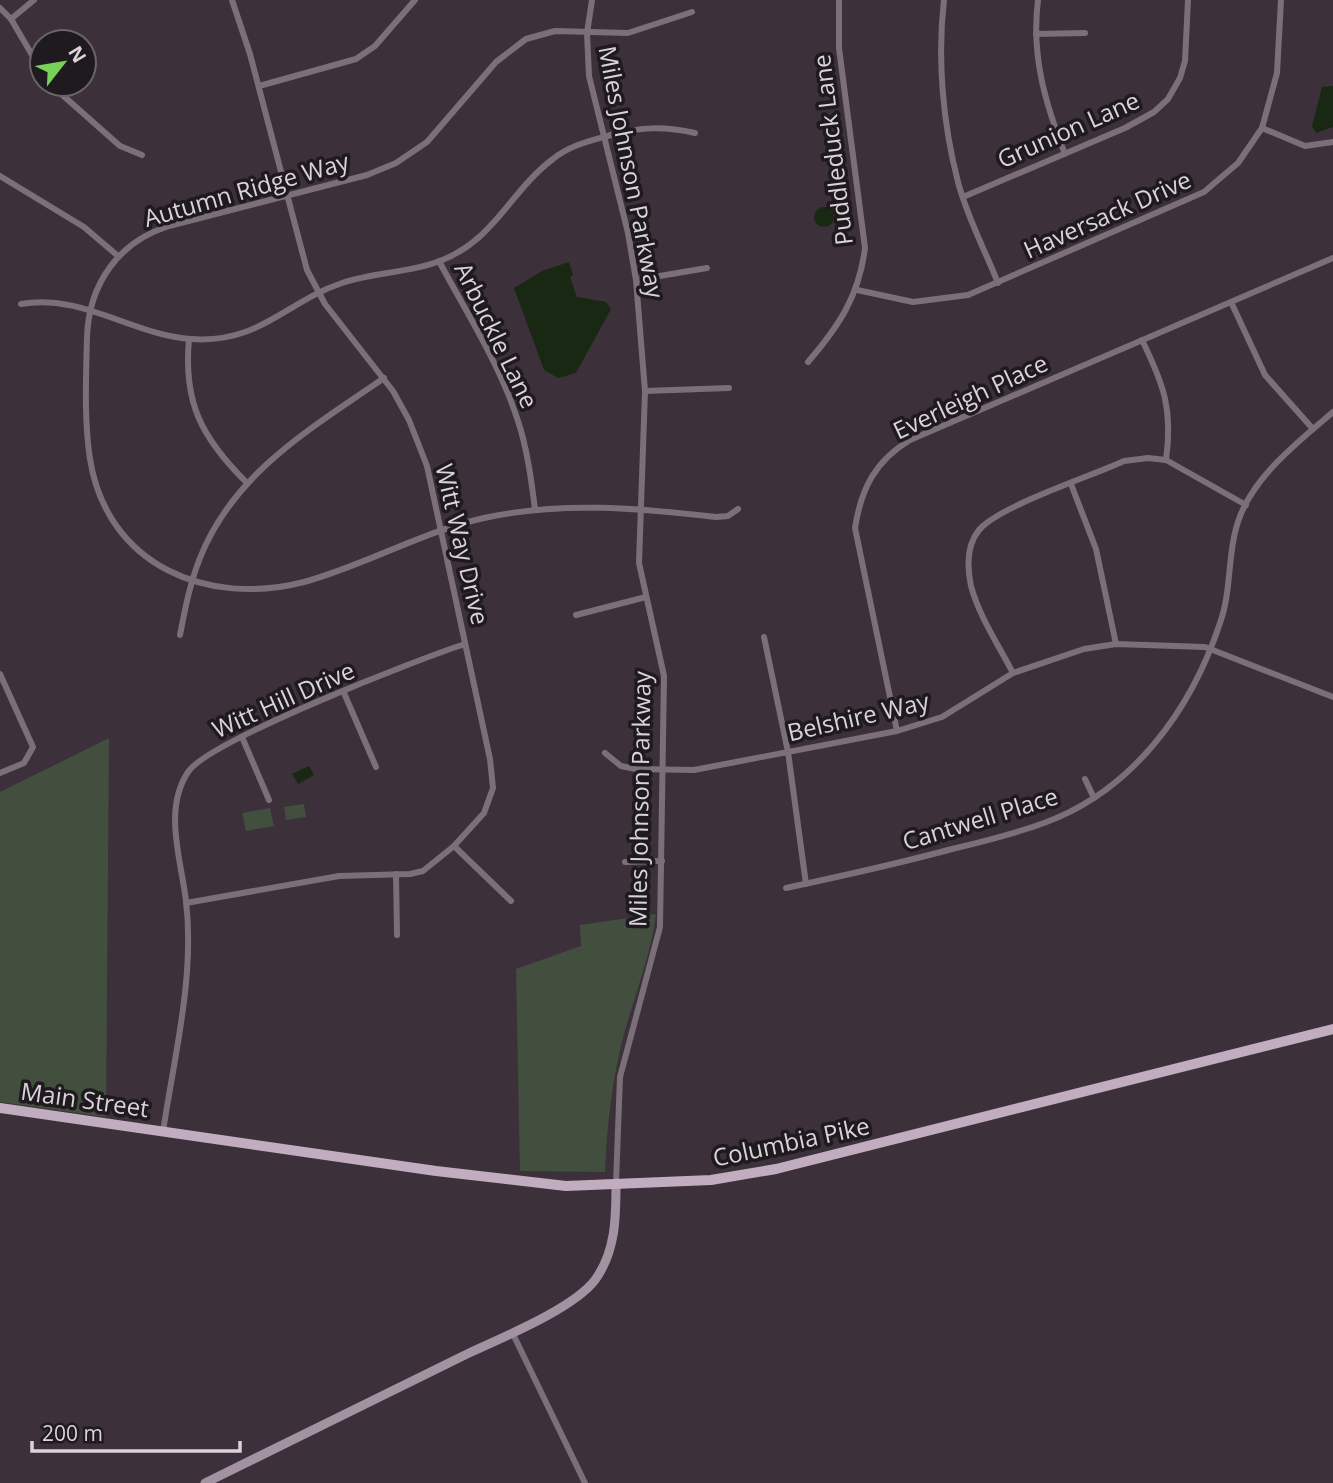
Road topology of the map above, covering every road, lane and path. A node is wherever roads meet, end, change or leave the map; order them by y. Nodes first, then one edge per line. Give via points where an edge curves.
1 (34, 0) edge
2 (232, 0) edge
3 (415, 0) edge
4 (592, 0) edge
5 (839, 0) edge
6 (944, 0) edge
7 (1038, 0) edge
8 (1188, 0) edge
9 (1280, 0) edge
10 (0, 8) edge
11 (692, 12) dead end
12 (11, 19) junction
13 (587, 33) junction
14 (1084, 33) dead end
15 (1036, 34) junction
16 (28, 48) edge
17 (258, 86) junction
18 (67, 98) edge
19 (1262, 128) junction
20 (695, 133) dead end
21 (604, 137) junction
22 (1333, 142) edge
23 (1065, 154) junction
24 (142, 155) dead end
25 (0, 176) edge
26 (287, 196) junction
27 (963, 197) junction
28 (118, 256) junction
29 (1333, 258) edge
30 (439, 261) junction
31 (707, 268) dead end
32 (636, 280) junction
33 (998, 283) junction
34 (857, 290) junction
35 (318, 294) junction
36 (1231, 302) junction
37 (21, 304) dead end
38 (90, 310) junction
39 (189, 339) junction
40 (1142, 340) junction
41 (808, 362) dead end
42 (384, 378) junction
43 (729, 388) dead end
44 (645, 391) junction
45 (1333, 412) edge
46 (1313, 429) junction
47 (1166, 460) junction
48 (246, 482) junction
49 (1071, 484) junction
50 (1246, 505) junction
51 (534, 509) junction
52 (640, 509) junction
53 (738, 509) dead end
54 (442, 530) junction
55 (191, 581) junction
56 (646, 597) junction
57 (576, 615) dead end
58 (180, 635) dead end
59 (764, 638) dead end
60 (466, 644) junction
61 (1116, 644) junction
62 (1211, 649) junction
63 (1013, 673) junction
64 (0, 674) edge
65 (344, 693) junction
66 (1333, 697) edge
67 (897, 730) junction
68 (242, 737) junction
69 (788, 752) junction
70 (605, 753) dead end
71 (376, 767) dead end
72 (662, 772) junction
73 (0, 773) edge
74 (1085, 779) dead end
75 (1094, 798) junction
76 (269, 800) dead end
77 (454, 846) junction
78 (625, 862) dead end
79 (662, 862) junction
80 (396, 874) junction
81 (806, 884) junction
82 (786, 888) dead end
83 (511, 901) dead end
84 (186, 903) junction
85 (397, 934) dead end
86 (1333, 1029) edge
87 (0, 1108) edge
88 (163, 1132) junction
89 (615, 1183) junction
90 (512, 1332) junction
91 (205, 1483) edge
92 (585, 1483) edge

1 - 12 street
2 - 17 street, Witt Way Drive
3 - 17 street via 375,46 356,59
4 - 13 street, Miles Johnson Parkway
5 - 34 street, Puddleduck Lane via 839,47 864,235
6 - 27 street via 940,64
7 - 15 street
8 - 23 street, Grunion Lane via 1185,61 1168,99 1142,120
9 - 19 street, Haversack Drive via 1277,74
10 - 12 street
11 - 13 street, Autumn Ridge Way via 628,33
12 - 16 street
13 - 21 street, Miles Johnson Parkway via 589,76
13 - 26 street, Autumn Ridge Way via 555,31 526,39 496,62 438,131 408,156 367,175
14 - 15 street
15 - 23 street via 1042,92
17 - 26 street, Witt Way Drive
18 - 24 street via 120,146
19 - 22 street via 1305,146
19 - 33 street, Haversack Drive via 1238,163 1204,192
20 - 21 street via 658,127
21 - 30 street via 552,159 493,226
21 - 32 street, Miles Johnson Parkway
23 - 27 street, Grunion Lane
25 - 28 street via 85,227
26 - 28 street, Autumn Ridge Way via 157,230
26 - 35 street, Witt Way Drive
27 - 33 street
28 - 38 street, Autumn Ridge Way
29 - 36 street, Everleigh Place
30 - 35 street via 350,280
30 - 51 street, Arbuckle Lane via 512,404 524,439
31 - 32 street
32 - 44 street, Miles Johnson Parkway
33 - 34 street, Haversack Drive via 937,301 903,301
34 - 41 street, Puddleduck Lane via 835,330
35 - 39 street via 253,331
35 - 42 street, Witt Way Drive
36 - 40 street, Everleigh Place
36 - 46 street via 1265,375
37 - 38 street via 60,303
38 - 39 street
38 - 55 street, Autumn Ridge Way via 87,419 90,459 100,494 113,520 141,552
39 - 48 street via 193,405 205,435
40 - 47 street via 1163,383 1168,405
40 - 67 street, Everleigh Place via 910,440 887,456 867,480 855,528
42 - 48 street via 278,453
42 - 54 street, Witt Way Drive via 422,451
43 - 44 street
44 - 52 street, Miles Johnson Parkway
45 - 46 street, Cantwell Place
46 - 50 street, Cantwell Place
47 - 49 street via 1124,461
47 - 50 street
48 - 55 street via 213,529
49 - 61 street via 1096,549
49 - 63 street via 987,522 968,554 974,595
50 - 62 street, Cantwell Place via 1238,519 1224,610
51 - 52 street, Autumn Ridge Way
51 - 54 street, Autumn Ridge Way
52 - 53 street, Autumn Ridge Way via 716,517
52 - 56 street, Miles Johnson Parkway via 639,563
54 - 55 street, Autumn Ridge Way via 305,582 257,591 223,590
54 - 60 street, Witt Way Drive
55 - 58 street
56 - 57 street
56 - 72 street, Miles Johnson Parkway via 664,676
59 - 69 street
60 - 65 street, Witt Hill Drive
60 - 77 street, Witt Way Drive via 493,788 484,813
61 - 62 street, Belshire Way
61 - 63 street, Belshire Way via 1084,649
62 - 66 street, Belshire Way
62 - 75 street, Cantwell Place via 1170,725 1127,774
63 - 67 street, Belshire Way via 942,717
64 - 73 street via 33,747 24,763
65 - 68 street, Witt Hill Drive
65 - 71 street
67 - 69 street, Belshire Way
68 - 76 street
68 - 84 street, Witt Hill Drive via 212,750 189,770 176,805
69 - 72 street, Belshire Way via 710,768
69 - 81 street
70 - 72 street, Belshire Way via 621,766
72 - 79 street, Miles Johnson Parkway
74 - 75 street
75 - 81 street, Cantwell Place via 1016,832
77 - 80 street, Witt Way Drive via 431,867
77 - 83 street
78 - 79 street
79 - 89 street, Miles Johnson Parkway via 660,927 620,1077
80 - 84 street, Witt Way Drive via 339,876
80 - 85 street
81 - 82 street, Cantwell Place
84 - 88 street, Witt Hill Drive via 188,950
86 - 89 main road, Columbia Pike via 776,1170 711,1180
87 - 88 main road, Main Street
88 - 89 main road, Columbia Pike via 566,1186
89 - 90 main road via 614,1235 595,1280 576,1297
90 - 91 main road
90 - 92 street

